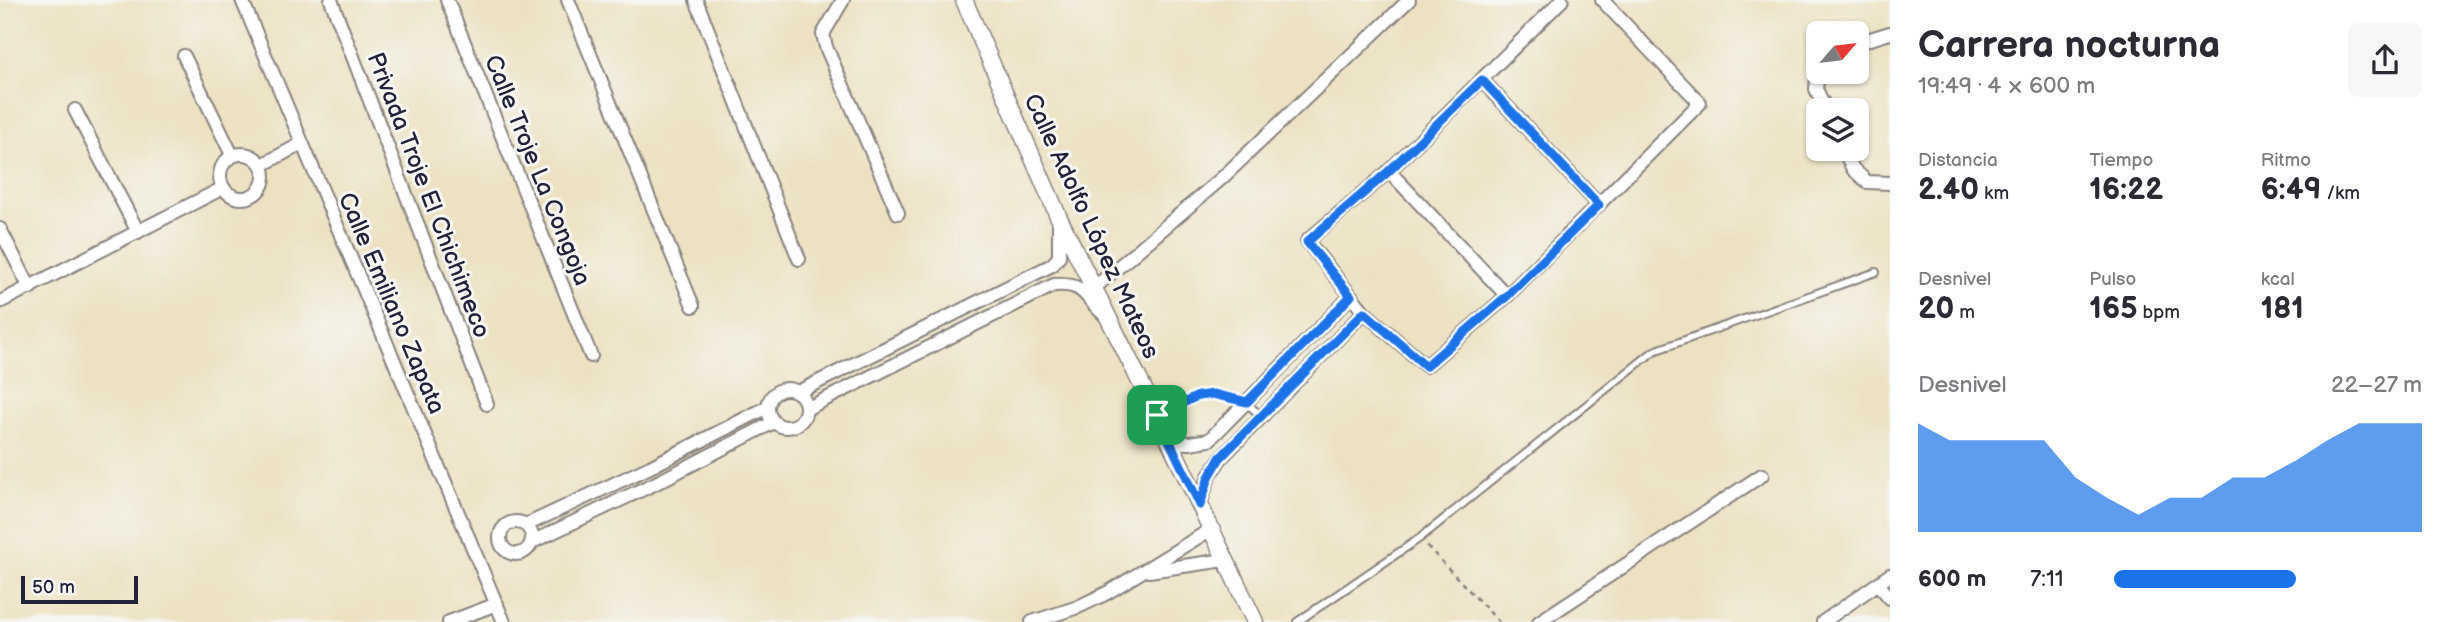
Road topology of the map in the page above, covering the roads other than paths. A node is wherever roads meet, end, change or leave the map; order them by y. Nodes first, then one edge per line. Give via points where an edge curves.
1 (242, 0) edge
2 (331, 0) edge
3 (447, 0) edge
4 (568, 0) edge
5 (696, 0) edge
6 (842, 0) edge
7 (964, 0) edge
8 (1409, 0) edge
9 (1562, 0) edge
10 (1602, 0) edge
11 (1890, 33) edge
12 (1869, 39) edge
13 (184, 56) dead end
14 (1482, 80) junction
15 (75, 110) dead end
16 (301, 145) junction
17 (232, 155) junction
18 (1849, 161) edge
19 (262, 165) junction
20 (1389, 171) junction
21 (1890, 183) edge
22 (223, 188) junction
23 (1599, 205) junction
24 (898, 213) dead end
25 (1059, 218) junction
26 (0, 229) edge
27 (138, 232) junction
28 (799, 259) dead end
29 (1876, 272) dead end
30 (30, 288) junction
31 (1094, 288) junction
32 (1351, 296) junction
33 (1507, 296) junction
34 (0, 302) edge
35 (693, 306) dead end
36 (1364, 312) junction
37 (1109, 318) junction
38 (913, 334) junction
39 (921, 352) junction
40 (591, 356) dead end
41 (798, 392) junction
42 (1247, 402) junction
43 (487, 404) dead end
44 (768, 407) junction
45 (807, 409) junction
46 (1157, 415) junction
47 (1262, 417) junction
48 (774, 422) junction
49 (1170, 442) junction
50 (650, 467) junction
51 (1762, 475) dead end
52 (658, 482) junction
53 (1200, 505) junction
54 (526, 525) junction
55 (1210, 530) junction
56 (532, 542) junction
57 (1225, 560) junction
58 (1142, 572) junction
59 (1890, 575) edge
60 (1878, 584) junction
61 (1890, 598) edge
62 (497, 604) junction
63 (449, 622) edge
64 (504, 622) edge
65 (1032, 622) edge
66 (1255, 622) edge
67 (1297, 622) edge
68 (1539, 622) edge
69 (1823, 622) edge

1 - 16 street, Calle Emiliano Zapata
2 - 43 street, Privada Troje El Chichimeco
3 - 40 street, Calle Troje La Congoja
4 - 35 street
5 - 28 street
6 - 24 street via 823,34 826,47
7 - 25 street, Calle Adolfo López Mateos
8 - 31 street via 1222,178
9 - 14 street
10 - 23 street via 1700,103
11 - 12 street
13 - 17 street
14 - 20 street
14 - 23 street
15 - 27 street
16 - 19 street
16 - 62 street, Calle Emiliano Zapata
17 - 19 street via 245,153
17 - 22 street via 220,170
18 - 21 street via 1867,182
19 - 22 street via 264,180 257,193 243,198
20 - 32 street via 1307,242
20 - 33 street
22 - 27 street
23 - 33 street
25 - 31 street, Calle Adolfo López Mateos
25 - 38 street via 1059,257 1052,265
26 - 30 street
27 - 30 street
29 - 67 lane via 1654,351 1420,538
30 - 34 street
31 - 37 street, Calle Adolfo López Mateos
32 - 36 street
32 - 42 street
33 - 36 street via 1426,366
36 - 47 street
37 - 39 street via 1084,292 1070,284 1054,285
37 - 46 street, Calle Adolfo López Mateos
38 - 39 street
38 - 41 street
39 - 45 street
41 - 44 street via 787,388 776,392
41 - 45 street
42 - 46 lane via 1213,394 1198,396
42 - 47 lane
42 - 49 street via 1209,440
44 - 48 street
44 - 50 street
45 - 48 street via 797,425 785,427
46 - 49 street, Calle Adolfo López Mateos
47 - 53 street via 1220,458
48 - 52 street
49 - 53 street, Calle Adolfo López Mateos
50 - 52 street
50 - 54 street
51 - 68 street
52 - 56 street
53 - 55 street, Calle Adolfo López Mateos
54 - 56 street
54 - 56 street via 506,525 500,535 502,546 515,554 526,551
55 - 57 street, Calle Adolfo López Mateos
55 - 58 street
57 - 58 street
57 - 66 street, Calle Adolfo López Mateos
58 - 65 street via 1078,607
59 - 60 street
60 - 61 street
60 - 69 street
62 - 63 street
62 - 64 street, Calle Emiliano Zapata

